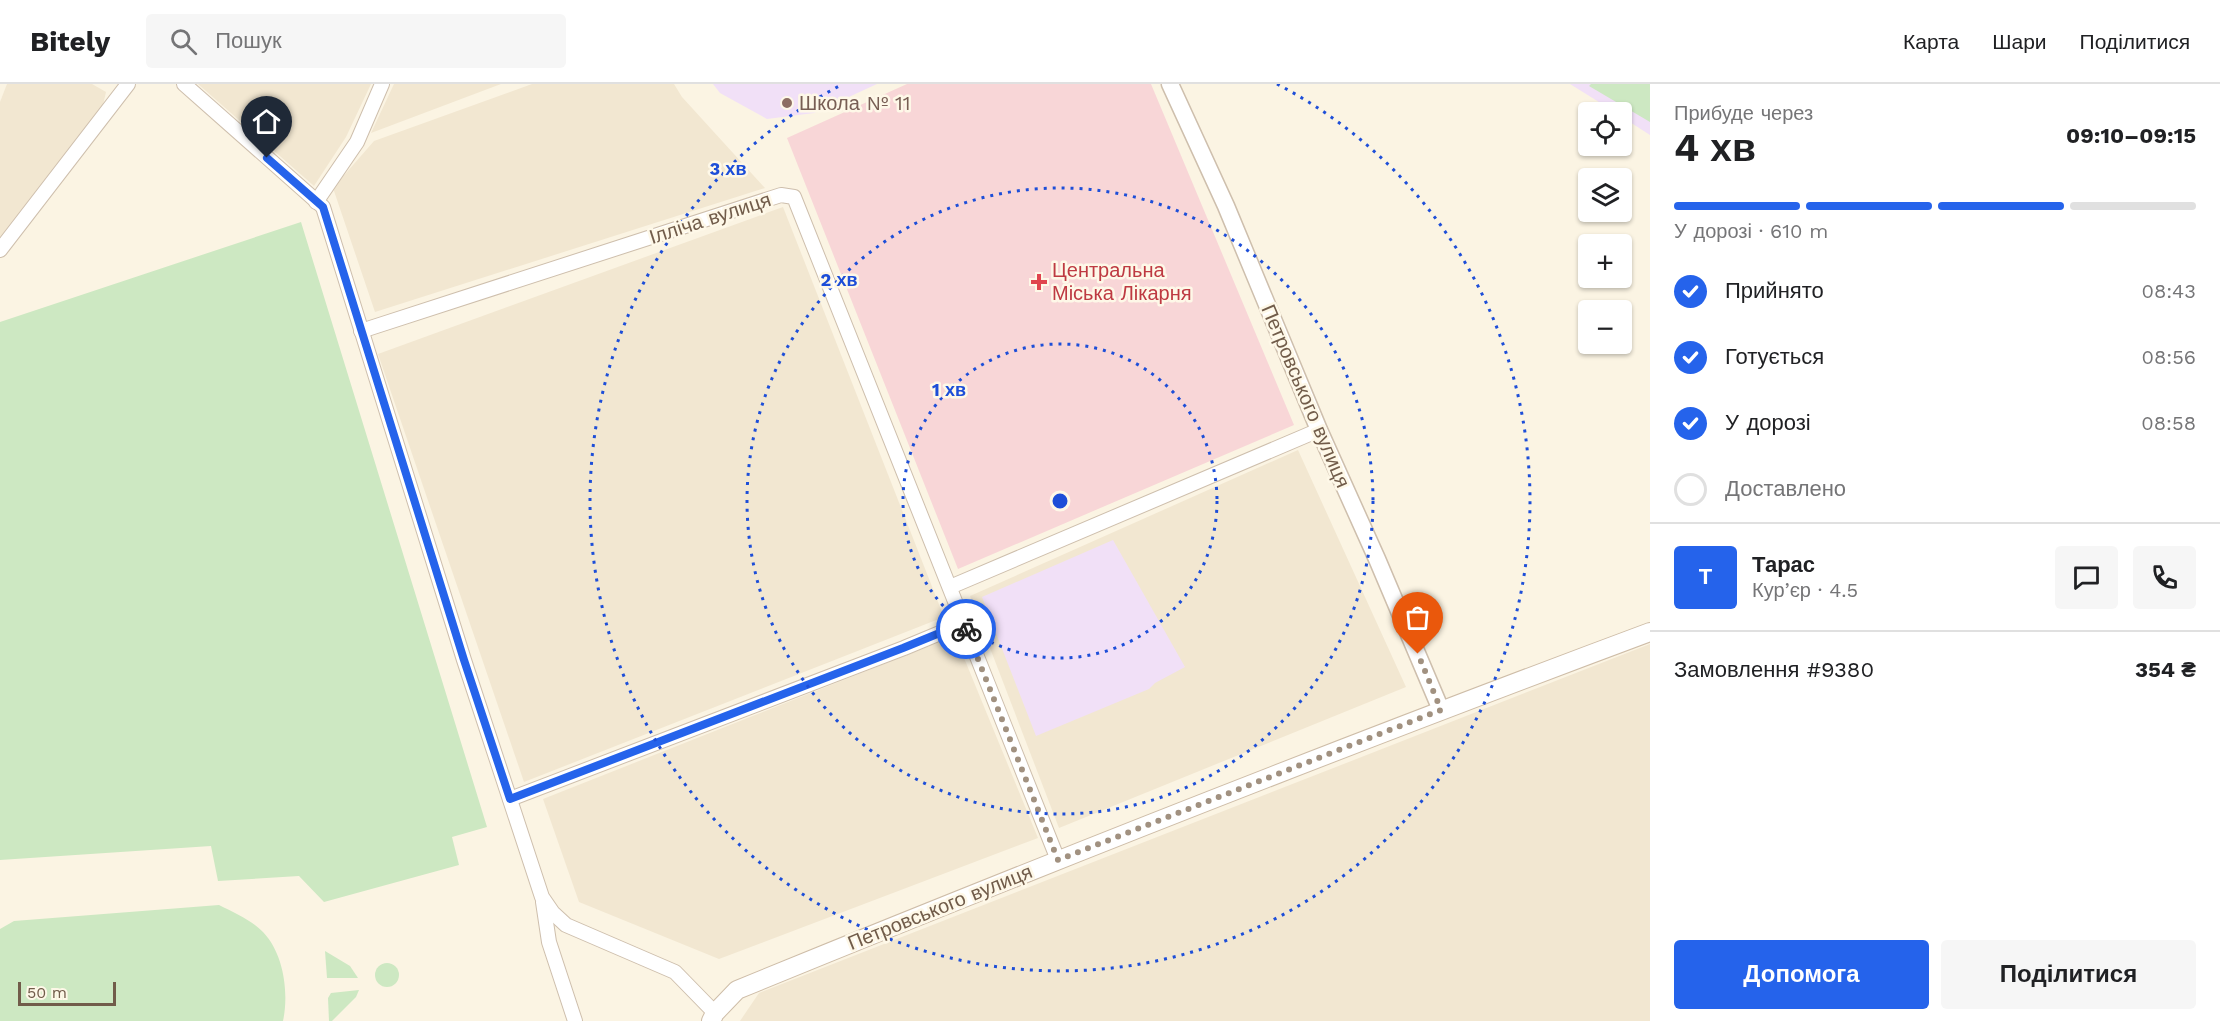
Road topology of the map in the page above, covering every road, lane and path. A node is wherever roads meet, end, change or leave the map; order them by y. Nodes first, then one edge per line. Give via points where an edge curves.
1 (128, 84) edge
2 (184, 84) edge
3 (382, 84) edge
4 (1170, 84) edge
5 (316, 202) junction
6 (0, 250) edge
7 (361, 331) junction
8 (1319, 430) junction
9 (950, 587) junction
10 (964, 623) junction
11 (1650, 632) edge
12 (1441, 710) junction
13 (510, 799) junction
14 (1058, 860) junction
15 (542, 897) junction
16 (713, 1019) edge
17 (575, 1021) edge

1 - 6 street
2 - 5 street
3 - 5 street via 357,142
4 - 8 street, Петровського вулиця via 1226,206
5 - 7 street via 323,207
7 - 9 street, Ілліча вулиця via 781,195 794,197
7 - 13 street
8 - 9 street
8 - 12 street, Петровського вулиця
9 - 10 street, Ілліча вулиця
10 - 13 street
10 - 14 street, Ілліча вулиця
11 - 12 main road, Петровського вулиця
12 - 14 main road, Петровського вулиця
13 - 15 street
14 - 16 main road, Петровського вулиця via 737,990
15 - 16 street via 566,925 675,972
15 - 17 street via 549,942

